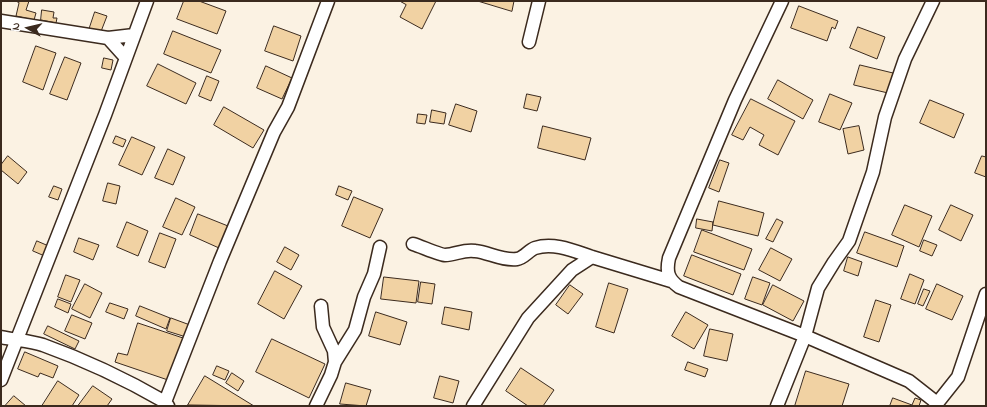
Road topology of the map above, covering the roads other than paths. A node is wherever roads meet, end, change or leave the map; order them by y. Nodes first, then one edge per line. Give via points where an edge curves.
1 (147, 1) edge
2 (328, 1) edge
3 (539, 1) edge
4 (782, 1) edge
5 (933, 1) edge
6 (1, 21) edge
7 (134, 35) junction
8 (108, 38) junction
9 (529, 42) dead end
10 (126, 58) junction
11 (413, 244) dead end
12 (380, 247) dead end
13 (592, 257) junction
14 (671, 281) junction
15 (986, 294) edge
16 (320, 306) dead end
17 (805, 336) junction
18 (1, 337) edge
19 (16, 340) junction
20 (335, 362) junction
21 (1, 380) edge
22 (166, 404) edge
23 (320, 404) edge
24 (936, 404) edge
25 (473, 406) edge
26 (777, 406) edge

1 - 7 street
2 - 22 street via 288,106 274,132 220,260
3 - 9 street
4 - 14 street via 734,100 669,258 668,275
5 - 17 street via 905,59 885,117 873,172 849,241 818,288
6 - 8 street
7 - 8 street
7 - 10 street
8 - 10 street
10 - 19 street
11 - 13 street via 443,256 462,251 476,251 490,256 517,259 534,248 548,246 568,248
12 - 20 street via 374,274 364,297 355,330
13 - 14 street
13 - 25 street via 572,270 528,318
14 - 17 street via 679,287
15 - 24 street via 958,377
16 - 20 street
17 - 24 street via 909,381
17 - 26 street
18 - 19 street
19 - 21 street
19 - 22 street via 42,345 100,369 137,386
20 - 23 street

